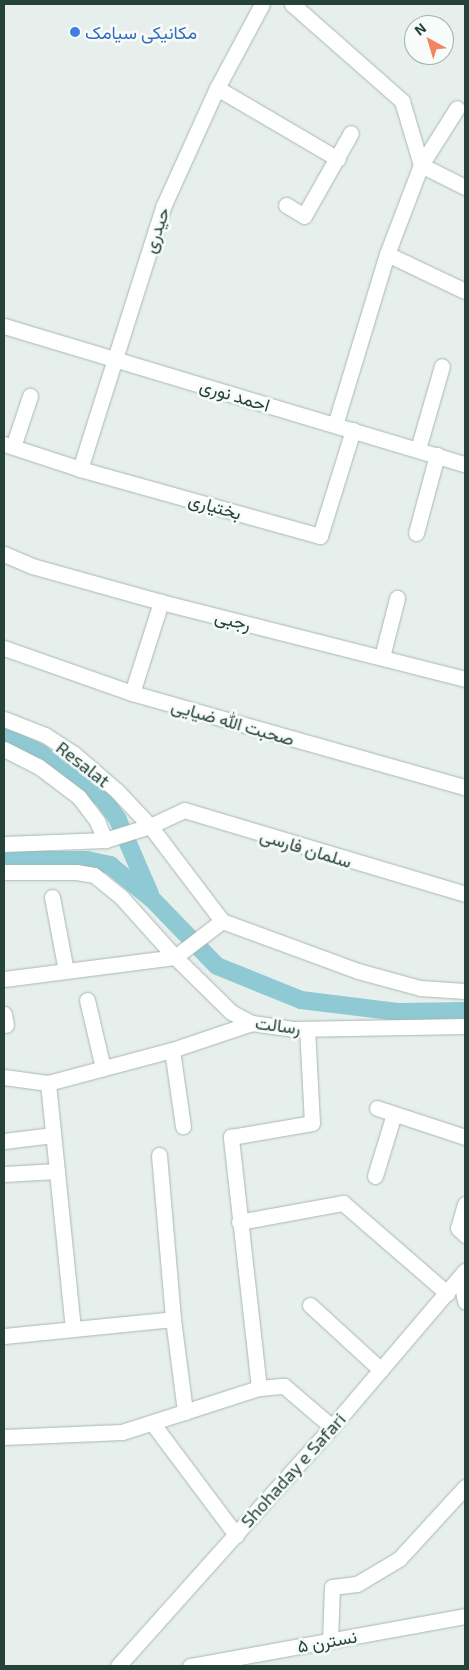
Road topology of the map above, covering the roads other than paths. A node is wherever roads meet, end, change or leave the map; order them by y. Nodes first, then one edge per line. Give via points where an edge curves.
1 (262, 4) edge
2 (292, 4) edge
3 (217, 88) junction
4 (457, 108) dead end
5 (351, 133) dead end
6 (338, 159) junction
7 (421, 165) junction
8 (465, 187) edge
9 (286, 205) dead end
10 (387, 254) junction
11 (465, 291) edge
12 (4, 326) edge
13 (114, 358) junction
14 (442, 366) dead end
15 (30, 396) dead end
16 (334, 425) junction
17 (353, 430) junction
18 (8, 445) edge
19 (418, 449) junction
20 (437, 455) junction
21 (465, 464) edge
22 (80, 469) junction
23 (416, 533) dead end
24 (4, 554) edge
25 (397, 598) dead end
26 (161, 602) junction
27 (4, 648) edge
28 (382, 657) junction
29 (465, 679) edge
30 (132, 693) junction
31 (4, 719) edge
32 (4, 749) edge
33 (465, 787) edge
34 (150, 826) junction
35 (105, 840) junction
36 (4, 844) edge
37 (4, 872) edge
38 (465, 894) edge
39 (52, 897) dead end
40 (222, 921) junction
41 (175, 957) junction
42 (66, 971) junction
43 (4, 979) edge
44 (465, 991) edge
45 (87, 1000) dead end
46 (252, 1023) junction
47 (465, 1026) edge
48 (307, 1029) junction
49 (172, 1050) junction
50 (103, 1068) junction
51 (4, 1078) edge
52 (48, 1083) junction
53 (377, 1108) dead end
54 (394, 1114) junction
55 (183, 1126) dead end
56 (53, 1135) junction
57 (465, 1137) edge
58 (4, 1141) edge
59 (158, 1155) dead end
60 (57, 1171) junction
61 (4, 1174) edge
62 (375, 1176) dead end
63 (465, 1204) edge
64 (239, 1222) junction
65 (465, 1235) edge
66 (463, 1274) edge
67 (446, 1293) junction
68 (465, 1301) edge
69 (310, 1305) dead end
70 (173, 1319) junction
71 (73, 1328) junction
72 (4, 1336) edge
73 (381, 1370) junction
74 (258, 1388) junction
75 (185, 1412) junction
76 (153, 1424) junction
77 (332, 1426) junction
78 (4, 1431) edge
79 (4, 1437) edge
80 (465, 1487) edge
81 (236, 1535) junction
82 (465, 1616) edge
83 (330, 1641) junction
84 (118, 1666) edge
85 (190, 1666) edge

1 - 3 street, حیدری
2 - 7 street via 402,101
3 - 6 street
3 - 13 street, حیدری via 164,208
4 - 7 street
5 - 6 street
6 - 9 street via 304,216
7 - 8 street
7 - 10 street
10 - 11 street
10 - 16 street
12 - 13 street, احمد نوری
13 - 16 street, احمد نوری
13 - 22 street, حیدری
14 - 19 street
15 - 18 street
16 - 17 street, احمد نوری
17 - 19 street, احمد نوری
17 - 22 street, بختیاری via 320,536
18 - 22 street, بختیاری
19 - 20 street, احمد نوری
20 - 21 street, احمد نوری
20 - 23 street
24 - 26 street, رجبی via 32,566
25 - 28 street
26 - 28 street, رجبی
26 - 30 street
27 - 30 street, صحبت الله ضیایی
28 - 29 street, رجبی
30 - 33 street, صحبت الله ضیایی
31 - 34 street, Resalat via 45,735 72,753 117,791
32 - 35 street via 38,766 79,797 97,821
34 - 35 street, سلمان فارسی
34 - 38 street, سلمان فارسی via 184,810
34 - 40 street
35 - 36 street, سلمان فارسی
37 - 41 street, رسالت via 94,875 122,898
39 - 42 street
40 - 41 street
40 - 44 street via 358,971 420,988
41 - 42 street
41 - 46 street, رسالت via 218,1000
42 - 43 street
45 - 50 street
46 - 48 street, رسالت
46 - 49 street
47 - 48 street, رسالت
48 - 64 street via 312,1124 231,1138
49 - 50 street
49 - 55 street
50 - 52 street
51 - 52 street
52 - 56 street
53 - 54 street
54 - 57 street
54 - 62 street
56 - 58 street
56 - 60 street
59 - 70 street
60 - 61 street
60 - 71 street
63 - 65 street via 458,1228
64 - 67 street via 343,1203
64 - 74 street
66 - 67 street, Shohaday e Safari
66 - 68 street
67 - 73 street, Shohaday e Safari
69 - 73 street
70 - 71 street
70 - 75 street
71 - 72 street
73 - 77 street, Shohaday e Safari
74 - 75 street
74 - 77 street via 284,1386
75 - 76 street
76 - 79 street via 122,1432
76 - 81 street
77 - 81 street, Shohaday e Safari
78 - 79 street
80 - 83 street via 399,1559 357,1584 332,1587
81 - 84 street, Shohaday e Safari
82 - 83 street, نسترن ۵
83 - 85 street, نسترن ۵

